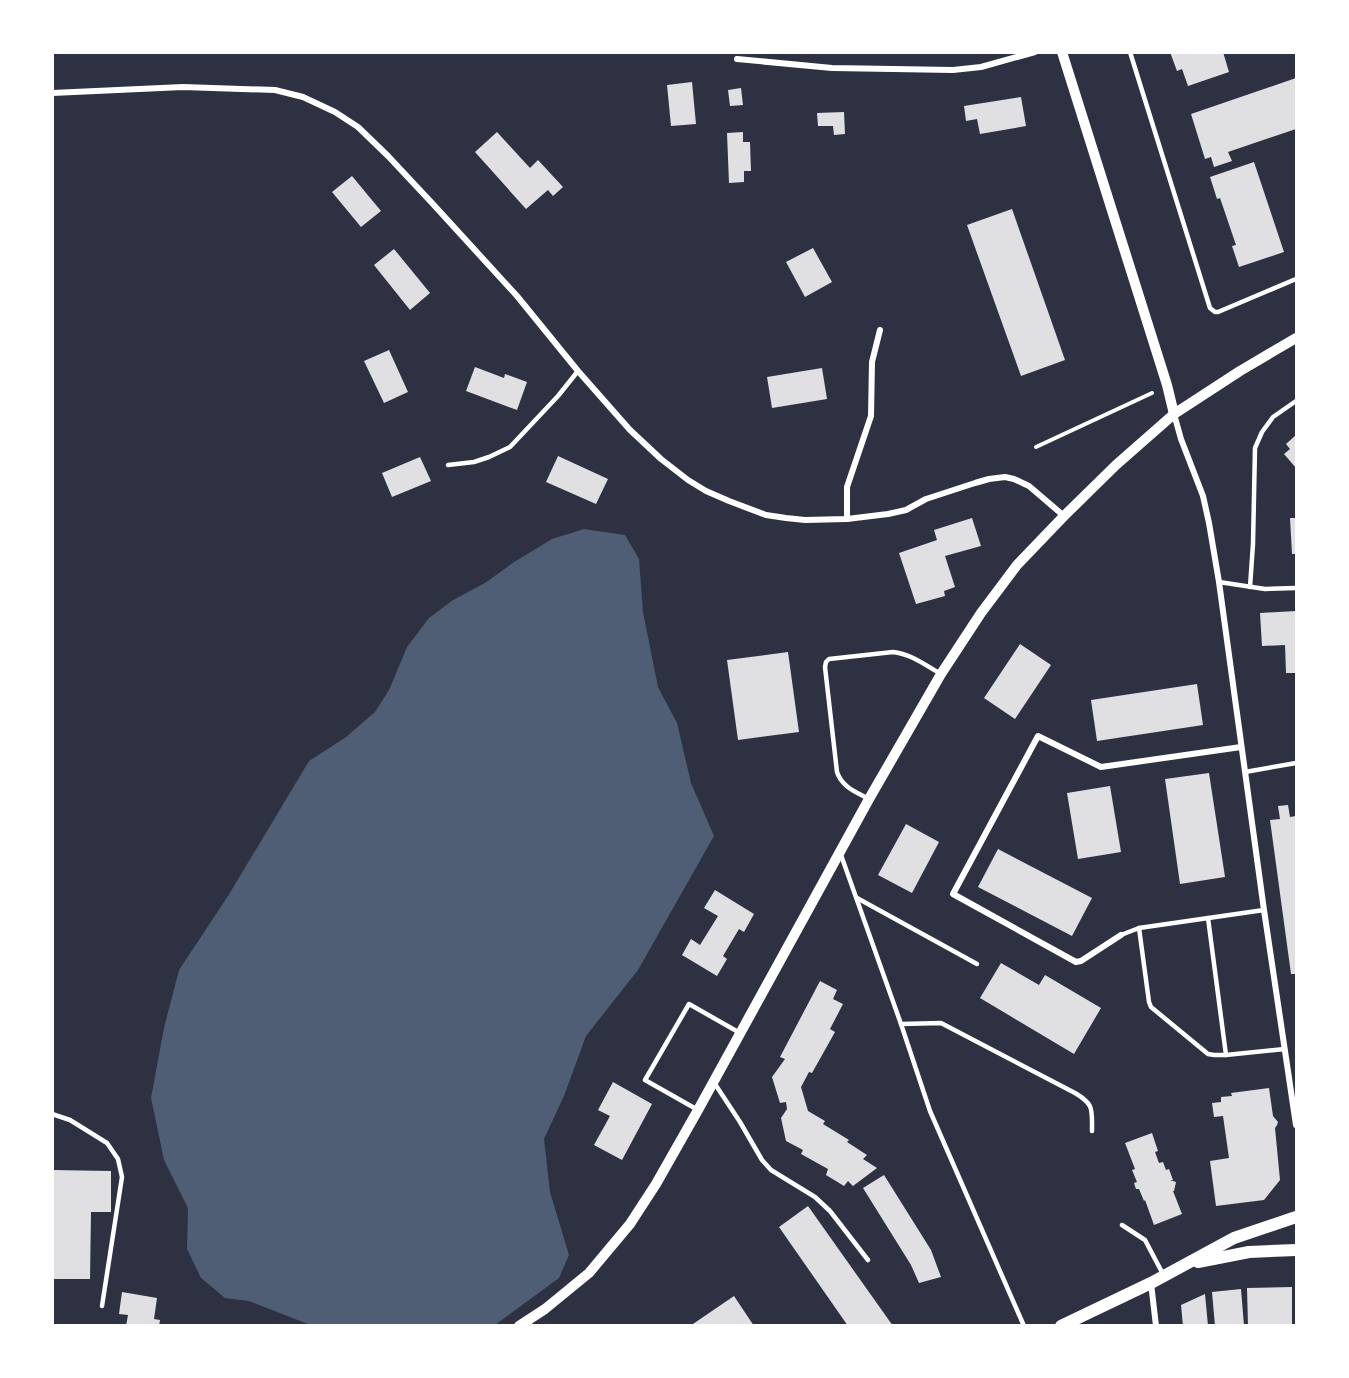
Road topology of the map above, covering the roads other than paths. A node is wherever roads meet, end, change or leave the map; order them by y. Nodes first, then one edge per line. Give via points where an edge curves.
1 (1035, 52) edge
2 (1062, 52) edge
3 (1130, 52) edge
4 (737, 59) dead end
5 (52, 93) edge
6 (1296, 279) edge
7 (880, 330) dead end
8 (1296, 338) edge
9 (578, 370) junction
10 (1296, 401) edge
11 (1174, 414) junction
12 (448, 465) dead end
13 (1064, 516) junction
14 (848, 519) junction
15 (1219, 582) junction
16 (1250, 587) junction
17 (1296, 588) edge
18 (941, 674) junction
19 (1241, 747) junction
20 (1296, 763) edge
21 (1245, 772) junction
22 (869, 799) junction
23 (840, 852) junction
24 (856, 898) junction
25 (1264, 910) junction
26 (1208, 918) junction
27 (1139, 928) junction
28 (1121, 935) joint
29 (977, 964) dead end
30 (901, 1024) junction
31 (740, 1033) junction
32 (1285, 1049) junction
33 (1226, 1055) junction
34 (713, 1082) junction
35 (698, 1110) junction
36 (52, 1114) edge
37 (1296, 1125) edge
38 (1092, 1131) dead end
39 (1296, 1217) edge
40 (1122, 1225) dead end
41 (1296, 1250) edge
42 (868, 1260) dead end
43 (1188, 1264) junction
44 (1164, 1276) junction
45 (1151, 1283) junction
46 (102, 1306) dead end
47 (545, 1309) junction
48 (519, 1326) edge
49 (531, 1326) edge
50 (1024, 1326) edge
51 (1061, 1326) edge
52 (1156, 1326) edge

1 - 4 street via 981,67 953,70 832,68
2 - 11 street
3 - 6 lane via 1210,308 1218,312
5 - 9 street via 183,87 275,90 303,97 335,112 358,127 395,164 517,296
7 - 14 street via 872,362 871,416 847,487
8 - 11 street
9 - 12 lane via 510,447 474,462
9 - 14 street via 638,438 675,471 706,490 766,515 806,520
10 - 16 lane via 1273,417 1255,448
11 - 13 street
11 - 15 street via 1203,496
13 - 14 street via 1022,482 997,477 906,510
13 - 18 street via 1017,565
15 - 16 lane
15 - 19 street
16 - 17 lane
18 - 22 street
18 - 22 lane via 914,658 893,652 826,662 837,772 844,785
19 - 21 street
19 - 28 street via 1101,767 1038,736 953,894 1076,962
20 - 21 lane
21 - 25 street
22 - 23 street
23 - 24 lane
23 - 31 street
24 - 29 lane
24 - 30 lane
25 - 26 lane
25 - 32 street
26 - 27 lane
26 - 33 lane
27 - 28 lane
27 - 33 lane via 1151,1007 1208,1054
30 - 38 lane via 941,1023 1075,1093 1092,1108
30 - 50 lane via 930,1111
31 - 34 street
31 - 35 lane via 689,1004 645,1080
32 - 33 lane
32 - 37 street
34 - 35 street
34 - 42 lane via 762,1160 830,1211
35 - 47 street via 624,1232 589,1273
36 - 46 lane via 70,1120 107,1143 118,1160 122,1177
39 - 43 main road via 1234,1238
40 - 44 lane via 1145,1240
41 - 43 main road via 1249,1252
43 - 44 main road
44 - 45 main road
45 - 51 main road
45 - 52 street
47 - 48 street
47 - 49 street

